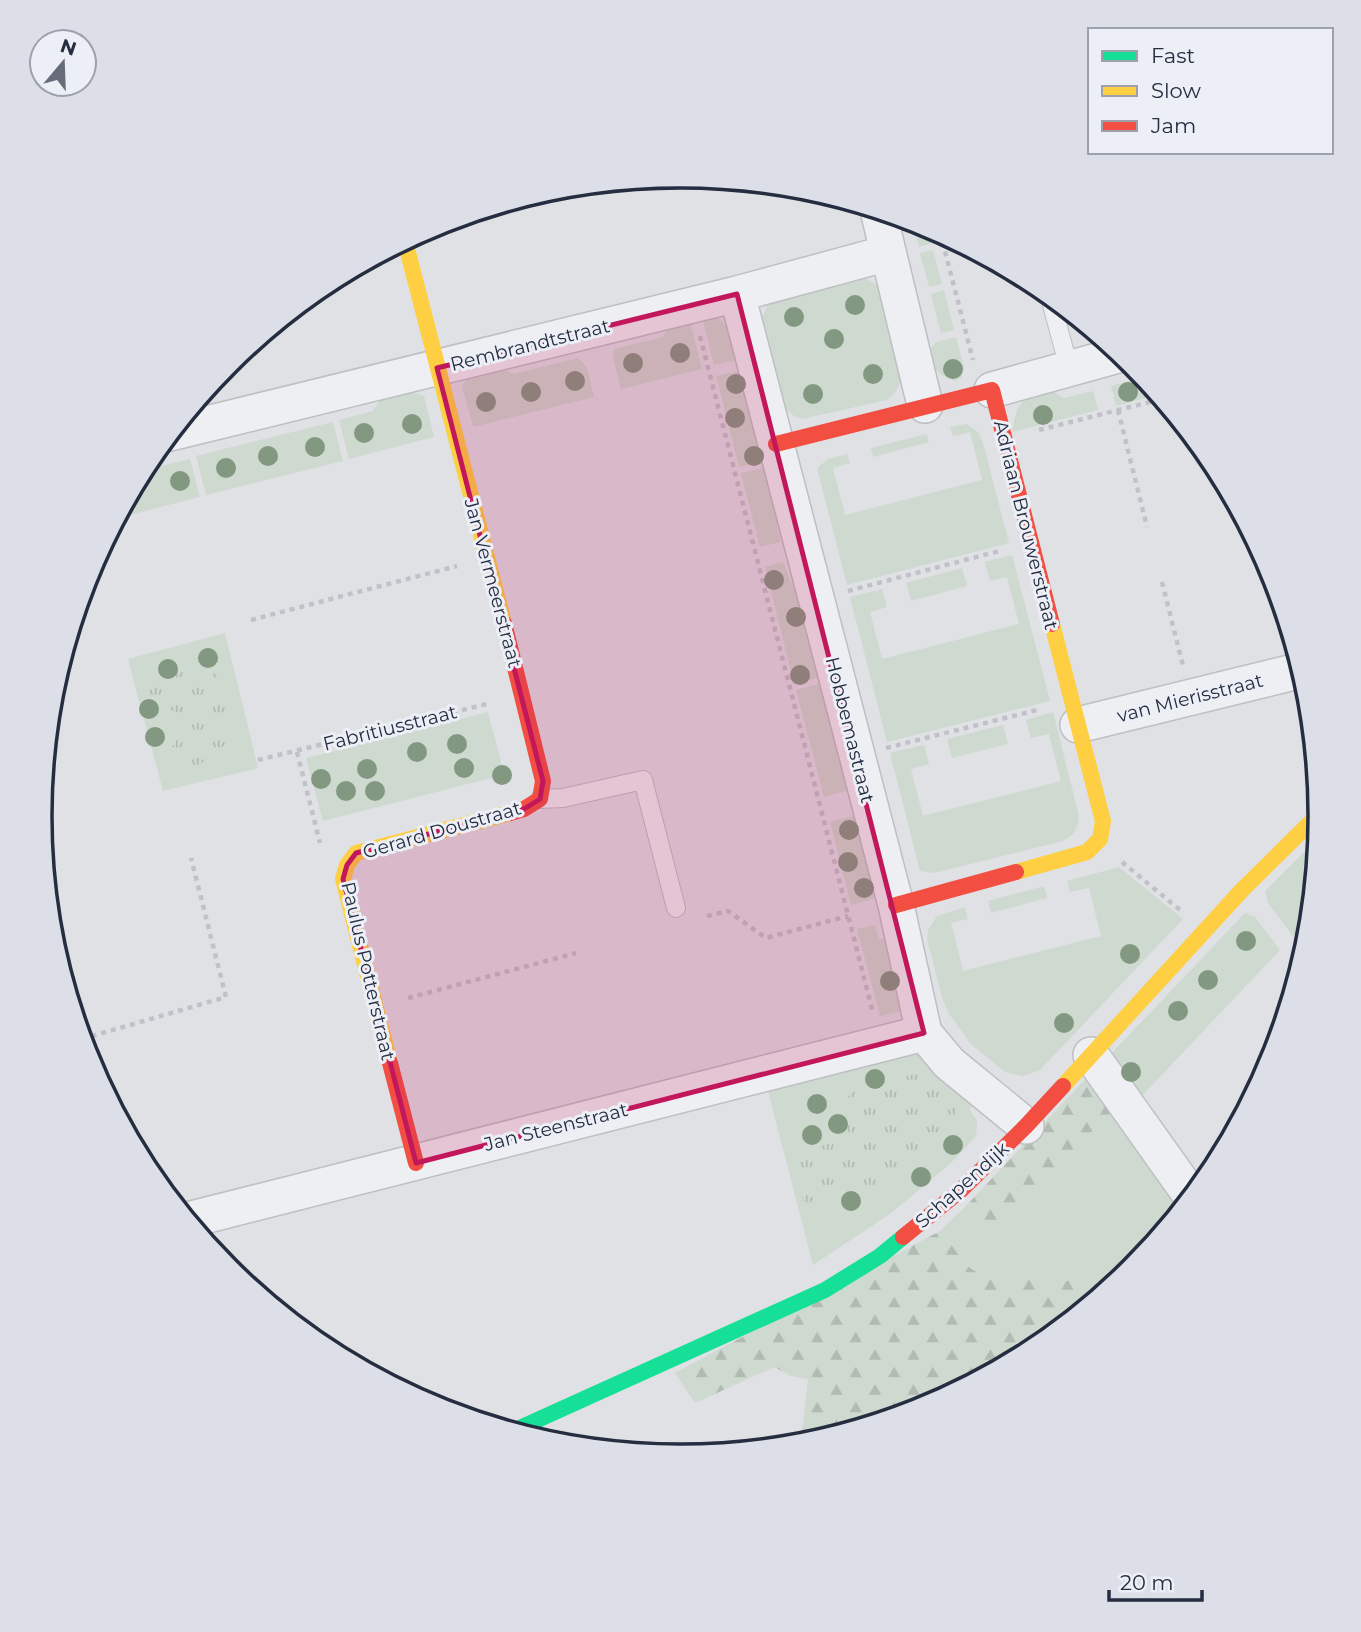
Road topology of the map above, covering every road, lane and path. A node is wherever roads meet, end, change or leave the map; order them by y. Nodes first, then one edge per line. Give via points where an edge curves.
1 (880, 221) edge
2 (944, 247) edge
3 (408, 251) edge
4 (888, 253) junction
5 (737, 294) junction
6 (692, 305) junction
7 (1054, 311) edge
8 (1109, 357) edge
9 (437, 368) junction
10 (1069, 369) junction
11 (986, 391) junction
12 (1152, 401) edge
13 (925, 405) junction
14 (1118, 410) junction
15 (186, 429) edge
16 (1004, 439) junction
17 (776, 444) junction
18 (1147, 527) dead end
19 (1030, 543) junction
20 (488, 558) junction
21 (1162, 582) dead end
22 (844, 592) dead end
23 (251, 620) dead end
24 (1291, 673) edge
25 (522, 695) junction
26 (1191, 698) junction
27 (1075, 713) junction
28 (884, 748) dead end
29 (297, 752) junction
30 (258, 760) dead end
31 (540, 799) junction
32 (1308, 825) edge
33 (1100, 839) junction
34 (191, 858) dead end
35 (347, 865) junction
36 (896, 905) junction
37 (676, 908) dead end
38 (707, 916) dead end
39 (848, 916) junction
40 (1206, 930) junction
41 (576, 953) dead end
42 (375, 1006) junction
43 (925, 1033) junction
44 (93, 1036) edge
45 (881, 1044) junction
46 (1091, 1055) junction
47 (1026, 1126) junction
48 (415, 1163) junction
49 (1186, 1188) edge
50 (198, 1218) edge
51 (526, 1425) edge

1 - 4 street
2 - 11 path
3 - 9 street, Jan Vermeerstraat
4 - 5 street, Rembrandtstraat
4 - 13 street
5 - 6 street, Rembrandtstraat
5 - 17 street, Hobbemastraat
6 - 9 street, Rembrandtstraat
6 - 39 path
7 - 10 lane
8 - 10 street
9 - 15 street, Rembrandtstraat
9 - 20 street, Jan Vermeerstraat
10 - 11 street
11 - 13 street
11 - 16 street, Adriaan Brouwerstraat
12 - 14 path
13 - 17 street
14 - 16 path
14 - 18 path
16 - 19 street, Adriaan Brouwerstraat
17 - 36 street, Hobbemastraat
19 - 22 path
19 - 27 street, Adriaan Brouwerstraat
20 - 23 path
20 - 25 street, Jan Vermeerstraat
21 - 26 path
24 - 26 street, van Mierisstraat
25 - 29 path, Fabritiusstraat
25 - 31 street, Jan Vermeerstraat via 543,781
26 - 27 street, van Mierisstraat
27 - 28 path
27 - 33 street, Adriaan Brouwerstraat via 1103,821
29 - 30 path, Fabritiusstraat
29 - 35 path, Paulus Potterstraat via 321,849
31 - 35 street, Gerard Doustraat via 524,809 356,853
31 - 37 lane via 563,799 643,780
32 - 40 street, Schapendijk
33 - 36 street via 1087,852
33 - 40 path
34 - 44 path via 226,996
35 - 42 street, Paulus Potterstraat via 343,879
36 - 43 street, Hobbemastraat
38 - 39 path via 728,911 766,938
39 - 45 path
40 - 46 street, Schapendijk
41 - 42 path
42 - 48 street, Paulus Potterstraat
43 - 45 street, Jan Steenstraat
43 - 47 street, Hobbemastraat via 949,1063
45 - 48 street, Jan Steenstraat
46 - 47 street, Schapendijk
46 - 49 street
47 - 51 street, Schapendijk via 961,1190 880,1256 825,1290
48 - 50 street, Jan Steenstraat

